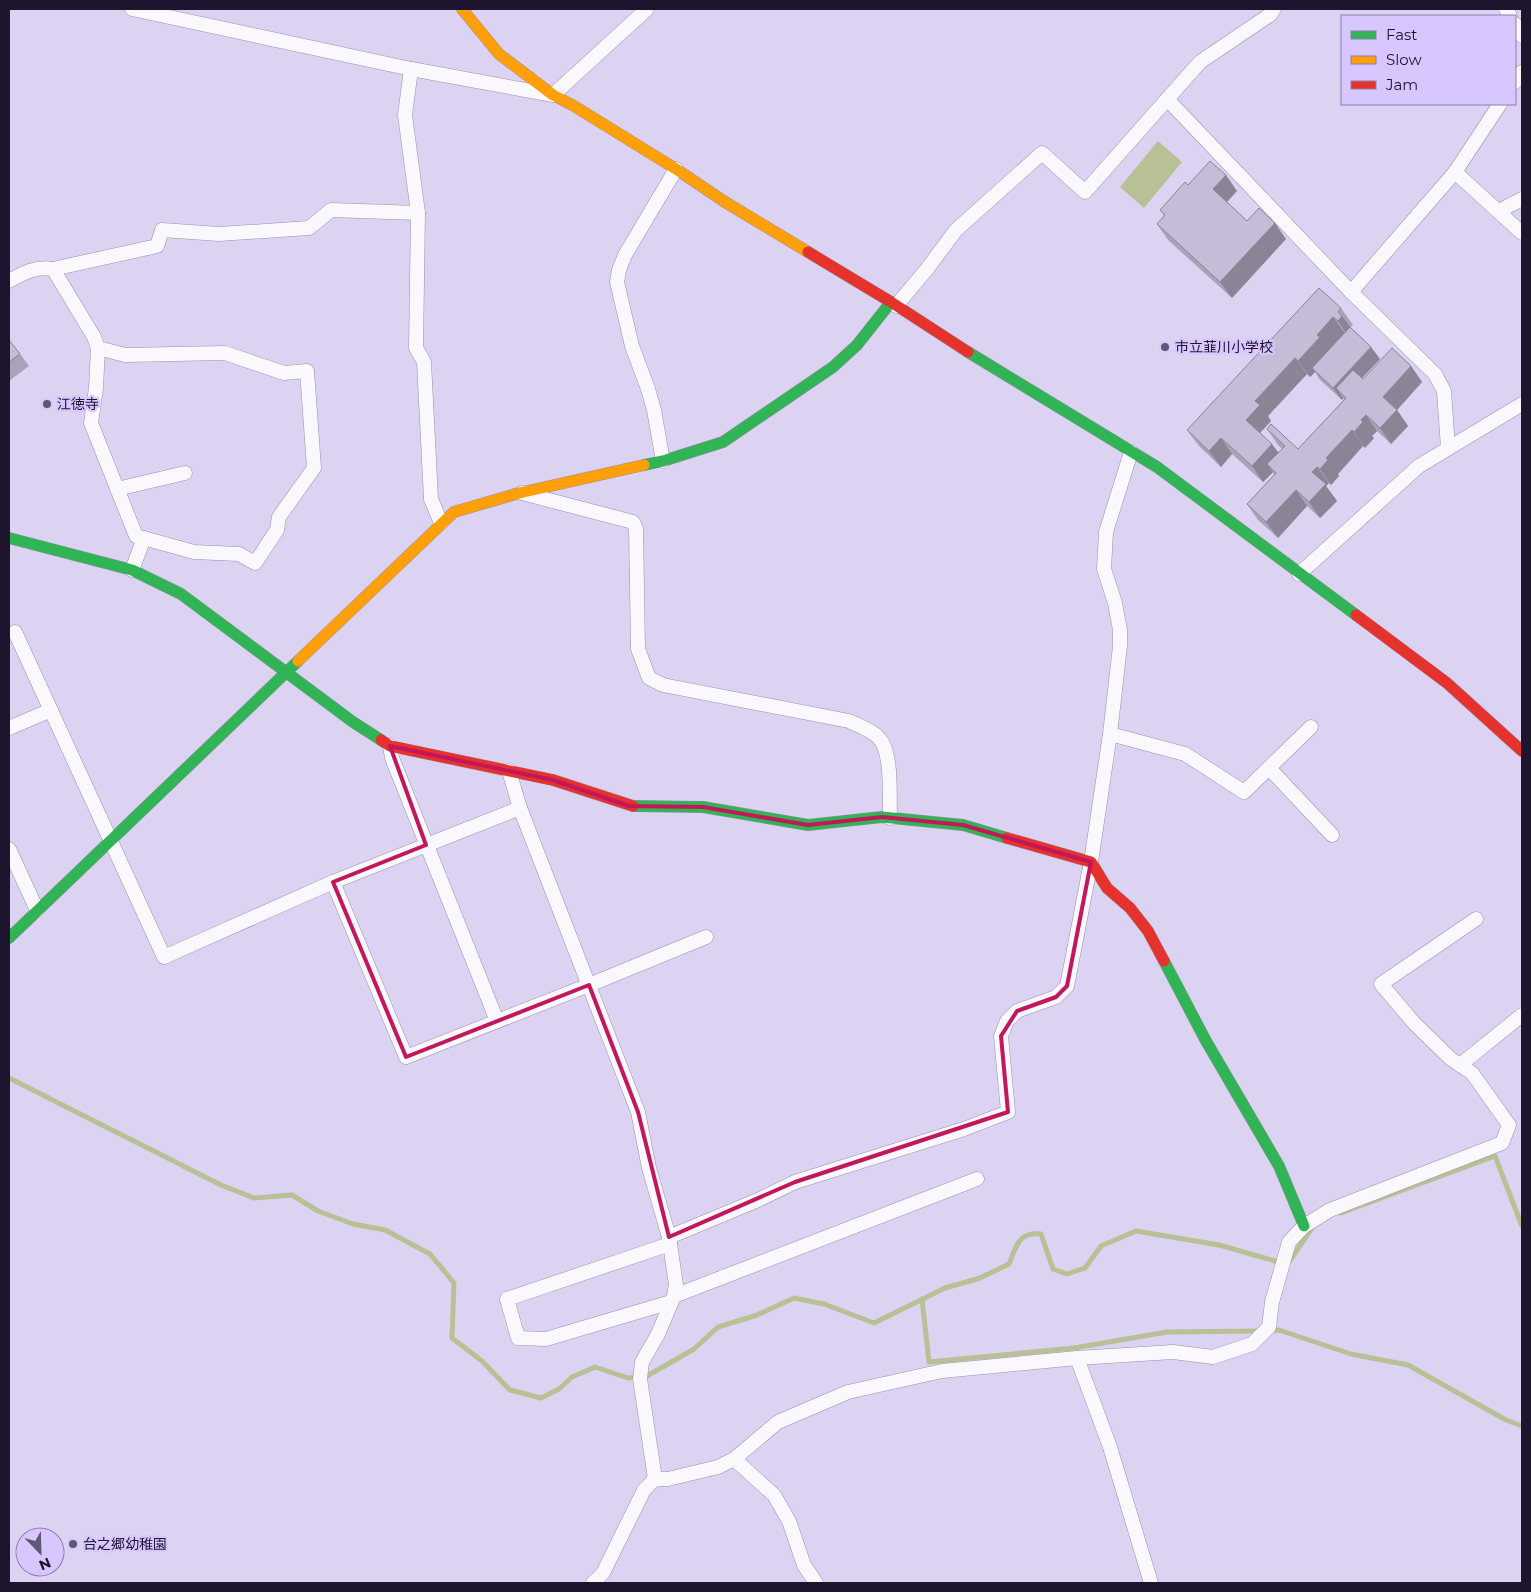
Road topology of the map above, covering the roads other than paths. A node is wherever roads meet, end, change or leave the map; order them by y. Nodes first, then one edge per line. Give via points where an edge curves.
1 (132, 9) edge
2 (462, 9) edge
3 (647, 9) edge
4 (1274, 9) edge
5 (411, 69) junction
6 (553, 96) junction
7 (1167, 99) junction
8 (1499, 105) edge
9 (676, 169) junction
10 (1455, 172) junction
11 (1522, 199) edge
12 (1498, 211) junction
13 (418, 213) junction
14 (1522, 233) edge
15 (53, 269) junction
16 (9, 281) edge
17 (1350, 292) junction
18 (893, 304) junction
19 (98, 348) junction
20 (1522, 404) edge
21 (1448, 448) junction
22 (1131, 452) junction
23 (663, 461) junction
24 (185, 474) dead end
25 (117, 489) junction
26 (518, 493) junction
27 (441, 523) junction
28 (9, 538) edge
29 (144, 538) junction
30 (132, 570) junction
31 (1299, 574) junction
32 (15, 632) dead end
33 (286, 672) junction
34 (51, 710) junction
35 (1311, 727) dead end
36 (9, 728) edge
37 (1110, 734) junction
38 (390, 746) junction
39 (1522, 751) edge
40 (1269, 768) junction
41 (509, 771) junction
42 (520, 808) junction
43 (890, 818) junction
44 (1332, 835) dead end
45 (109, 841) junction
46 (426, 845) junction
47 (9, 849) edge
48 (1091, 862) junction
49 (333, 882) junction
50 (37, 910) junction
51 (1476, 919) dead end
52 (706, 937) dead end
53 (9, 938) edge
54 (589, 985) junction
55 (1522, 1015) edge
56 (497, 1021) junction
57 (1460, 1066) junction
58 (977, 1179) dead end
59 (1304, 1226) junction
60 (669, 1240) junction
61 (672, 1299) junction
62 (1077, 1358) junction
63 (734, 1459) junction
64 (654, 1479) junction
65 (593, 1583) edge
66 (816, 1583) edge
67 (1150, 1583) edge

1 - 5 street
2 - 6 street via 499,54
3 - 6 street
4 - 7 street via 1200,62
5 - 6 street
5 - 13 street via 405,116
6 - 9 street
7 - 17 street
7 - 18 street via 1085,192 1042,153 956,230 927,269
8 - 10 street
9 - 18 street via 724,202
9 - 23 street via 625,255 617,282 632,348 654,410
10 - 12 street
10 - 17 street
11 - 12 street
12 - 14 street
13 - 15 street via 331,210 309,228 219,234 162,230 157,246
13 - 27 street via 416,348 424,362 431,499
15 - 16 street via 42,267
15 - 19 street
17 - 21 street via 1435,374 1444,391
18 - 22 street
18 - 23 street via 833,367 723,442
19 - 25 street via 91,424
19 - 29 street via 125,355 225,353 284,373 306,371 314,468 279,517 277,530 255,563 239,554 194,552
20 - 21 street
21 - 31 street via 1419,466
22 - 31 street via 1157,467
22 - 37 street via 1106,532 1104,569 1120,630
23 - 26 street
24 - 25 street
25 - 29 street via 136,536
26 - 27 street via 454,512
26 - 43 street via 633,522 637,554 638,649 649,678 663,685 849,721 867,730 880,739 886,751
27 - 33 street
28 - 30 street
29 - 30 street
30 - 33 street via 181,594
31 - 39 street via 1447,683
32 - 34 street
33 - 38 street
33 - 45 street
34 - 36 street
34 - 45 street
35 - 40 street
37 - 40 street via 1185,754 1244,792
37 - 48 street
38 - 41 street
38 - 46 street
40 - 44 street
41 - 42 street
41 - 43 street via 553,780 629,806 703,807 808,825
42 - 46 street
42 - 54 street
43 - 48 street via 963,826
45 - 49 street via 164,957
45 - 50 street
46 - 49 street
46 - 56 street
47 - 50 street
48 - 59 street via 1107,888 1130,908 1148,931 1206,1041 1280,1166
48 - 60 street via 1067,986 1056,997 1017,1011 1007,1021 1001,1036 1008,1112 795,1182
49 - 56 street via 406,1056
50 - 53 street
51 - 57 street via 1381,984 1414,1023
52 - 54 street
54 - 56 street
54 - 60 street via 638,1112
55 - 57 street
57 - 59 street via 1472,1073 1509,1125 1502,1143 1330,1210
58 - 61 street
59 - 62 street via 1288,1242 1272,1302 1269,1327 1252,1344 1213,1357 1173,1352
60 - 61 street via 676,1285
60 - 61 street via 507,1300 518,1338 546,1339
61 - 64 street via 642,1362 640,1379
62 - 63 street via 942,1371 848,1392 778,1422
62 - 67 street via 1110,1447
63 - 64 street via 718,1467 668,1479
63 - 66 street via 774,1495 789,1520 804,1565
64 - 65 street via 644,1490 603,1573

